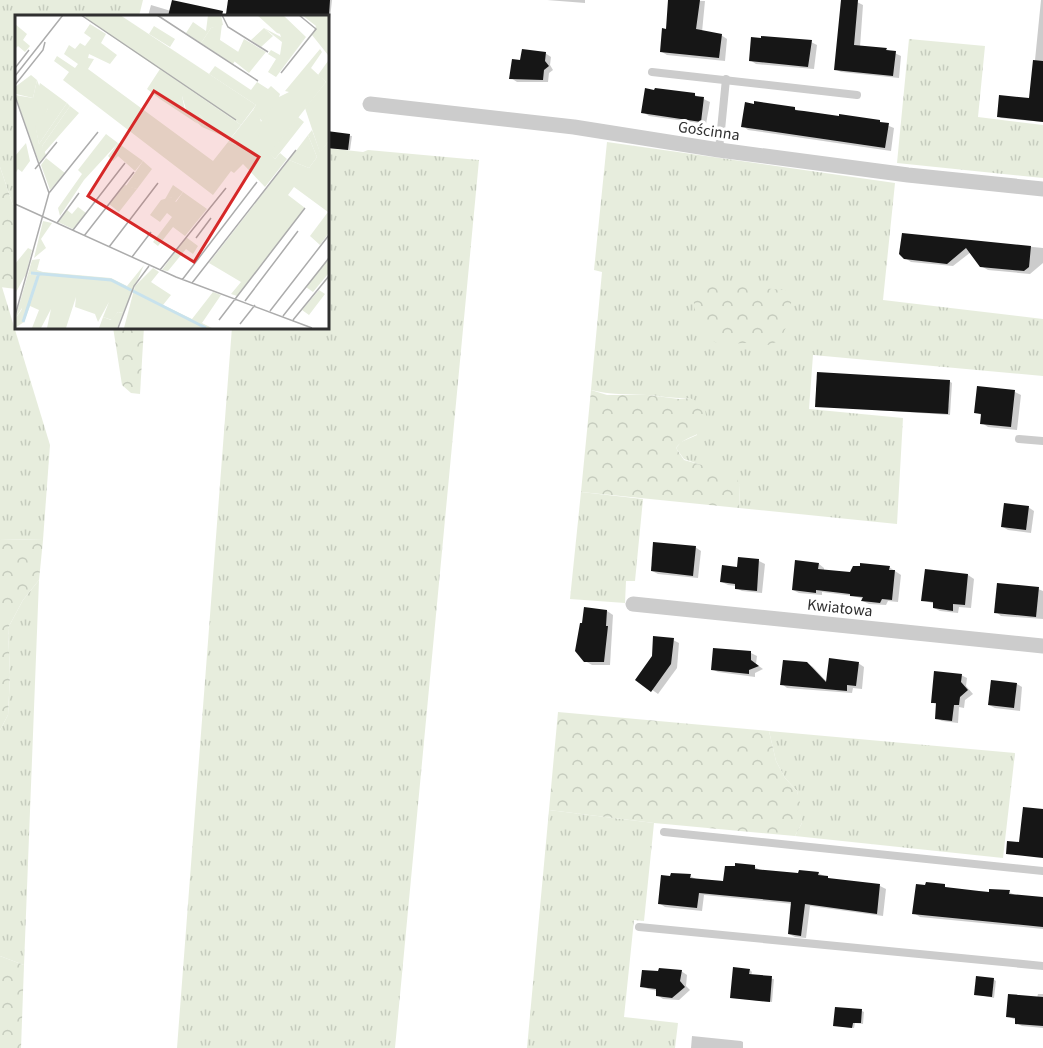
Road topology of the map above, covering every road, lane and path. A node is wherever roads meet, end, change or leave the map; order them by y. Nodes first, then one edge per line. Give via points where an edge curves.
1 (652, 72) dead end
2 (726, 79) junction
3 (857, 95) dead end
4 (370, 104) dead end
5 (719, 150) junction
6 (1043, 189) edge
7 (1019, 439) dead end
8 (1043, 441) edge
9 (633, 604) dead end
10 (1043, 646) edge
11 (664, 832) dead end
12 (1043, 871) edge
13 (639, 927) dead end
14 (1043, 966) edge

1 - 2 lane
2 - 3 lane
2 - 5 lane
4 - 5 street, Gościnna via 574,127
5 - 6 street, Gościnna
7 - 8 lane
9 - 10 street, Kwiatowa
11 - 12 lane
13 - 14 lane

